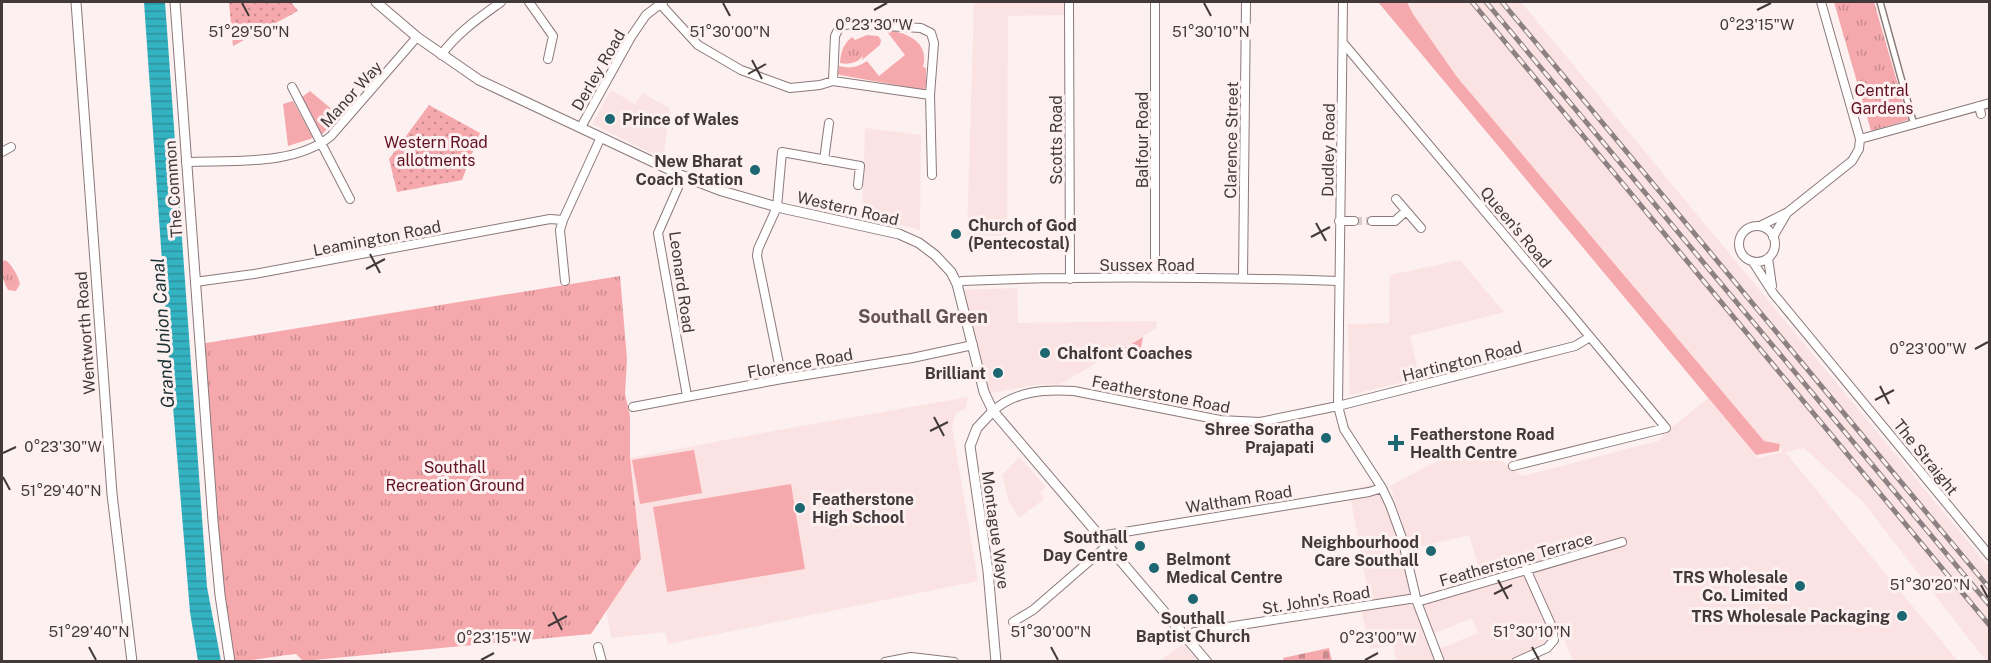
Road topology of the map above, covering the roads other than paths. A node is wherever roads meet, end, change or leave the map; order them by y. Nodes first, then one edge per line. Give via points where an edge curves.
1 (76, 2) edge
2 (175, 2) edge
3 (376, 2) edge
4 (501, 2) edge
5 (528, 2) edge
6 (662, 2) edge
7 (1069, 2) edge
8 (1155, 2) edge
9 (1246, 2) edge
10 (1343, 2) edge
11 (1821, 2) edge
12 (1880, 2) edge
13 (417, 37) junction
14 (1344, 44) junction
15 (441, 55) junction
16 (548, 59) dead end
17 (833, 81) junction
18 (292, 87) dead end
19 (930, 95) junction
20 (1989, 103) edge
21 (1979, 106) junction
22 (1982, 114) dead end
23 (829, 123) dead end
24 (1914, 124) junction
25 (581, 127) junction
26 (601, 136) junction
27 (1860, 139) junction
28 (322, 144) junction
29 (11, 147) dead end
30 (2, 152) edge
31 (824, 160) junction
32 (186, 162) junction
33 (932, 175) dead end
34 (684, 176) junction
35 (858, 185) dead end
36 (350, 199) dead end
37 (1396, 199) dead end
38 (777, 207) junction
39 (1406, 211) junction
40 (1788, 212) junction
41 (563, 220) junction
42 (1339, 221) junction
43 (1354, 221) tunnel mouth
44 (1372, 221) tunnel mouth
45 (1760, 226) junction
46 (1421, 228) dead end
47 (1773, 237) junction
48 (1768, 258) junction
49 (1753, 262) junction
50 (1155, 278) junction
51 (1243, 278) junction
52 (1070, 279) junction
53 (565, 281) dead end
54 (1338, 281) junction
55 (195, 282) junction
56 (957, 284) junction
57 (1773, 293) junction
58 (1590, 337) junction
59 (973, 345) junction
60 (782, 379) junction
61 (687, 396) junction
62 (1338, 406) junction
63 (633, 407) dead end
64 (993, 411) junction
65 (1513, 466) dead end
66 (1382, 488) junction
67 (1100, 536) junction
68 (1622, 542) dead end
69 (1108, 545) junction
70 (1989, 556) edge
71 (1526, 569) junction
72 (1416, 600) junction
73 (1012, 622) dead end
74 (1185, 636) junction
75 (598, 647) dead end
76 (132, 662) edge
77 (230, 662) edge
78 (602, 662) edge
79 (885, 662) edge
80 (954, 662) edge
81 (996, 662) edge
82 (1207, 662) edge
83 (1440, 662) edge
84 (1516, 662) edge

1 - 76 street, Wentworth Road via 112,494
2 - 32 street, The Common
3 - 13 street, Western Road
4 - 15 street via 464,29
5 - 16 street via 553,36
6 - 17 street via 698,45 741,70 790,88
6 - 25 street, Derley Road via 646,15 631,38
7 - 52 street, Scotts Road
8 - 50 street, Balfour Road
9 - 51 street, Clarence Street
10 - 14 street, Dudley Road
11 - 27 street
12 - 24 street
13 - 15 street, Western Road
13 - 28 street, Manor Way
14 - 42 street, Dudley Road
14 - 58 street, Queen's Road
15 - 25 street, Western Road via 479,80
17 - 19 street
17 - 19 street via 835,36 840,26 921,28 931,33 933,43
18 - 28 street
19 - 33 street
20 - 21 street
21 - 22 street
21 - 24 street
23 - 31 street
24 - 27 street
25 - 26 street, Western Road
26 - 34 street, Western Road
26 - 41 street
27 - 40 street via 1852,161
28 - 32 street, Manor Way via 279,158
28 - 36 street
29 - 30 street
31 - 35 street via 860,166
31 - 38 street via 782,152
32 - 55 street, The Common
34 - 38 street, Western Road
34 - 61 street, Leonard Road via 658,233
37 - 39 street
38 - 56 street, Western Road via 899,234 935,255
38 - 60 street via 757,256
39 - 44 street via 1395,221
39 - 46 street
40 - 45 street
40 - 47 street
41 - 53 street
41 - 55 street, Leamington Road via 550,219
42 - 43 street
42 - 54 street, Dudley Road
45 - 47 street
45 - 49 street via 1748,228 1739,242 1741,253
47 - 48 street via 1774,249
48 - 49 street
48 - 57 street
49 - 57 street, The Straight
50 - 51 street, Sussex Road
50 - 52 street, Sussex Road
51 - 54 street, Sussex Road
52 - 56 street, Sussex Road
54 - 62 street, Dudley Road
55 - 77 street, The Common via 220,595
56 - 59 street, Western Road
57 - 70 street, The Straight
58 - 62 street, Hartington Road via 1575,346
58 - 65 street, Queen's Road via 1666,428
59 - 60 street, Florence Road
59 - 64 street, Western Road via 984,392
60 - 61 street, Florence Road
61 - 63 street, Florence Road
62 - 64 street, Featherstone Road via 1245,423 1060,390 1019,395
62 - 66 street via 1344,429
64 - 67 street, Western Road
64 - 81 street, Montague Waye via 977,428 970,446
66 - 67 street, Waltham Road
66 - 72 street via 1402,538
67 - 69 street, Western Road
68 - 71 street, Featherstone Terrace
69 - 73 street via 1033,610
69 - 74 street, Western Road
71 - 72 street, Featherstone Terrace
71 - 84 street via 1554,640 1547,648
72 - 74 street, St. John's Road
72 - 83 street
74 - 82 street, Western Road
75 - 78 street
79 - 80 street via 911,657

